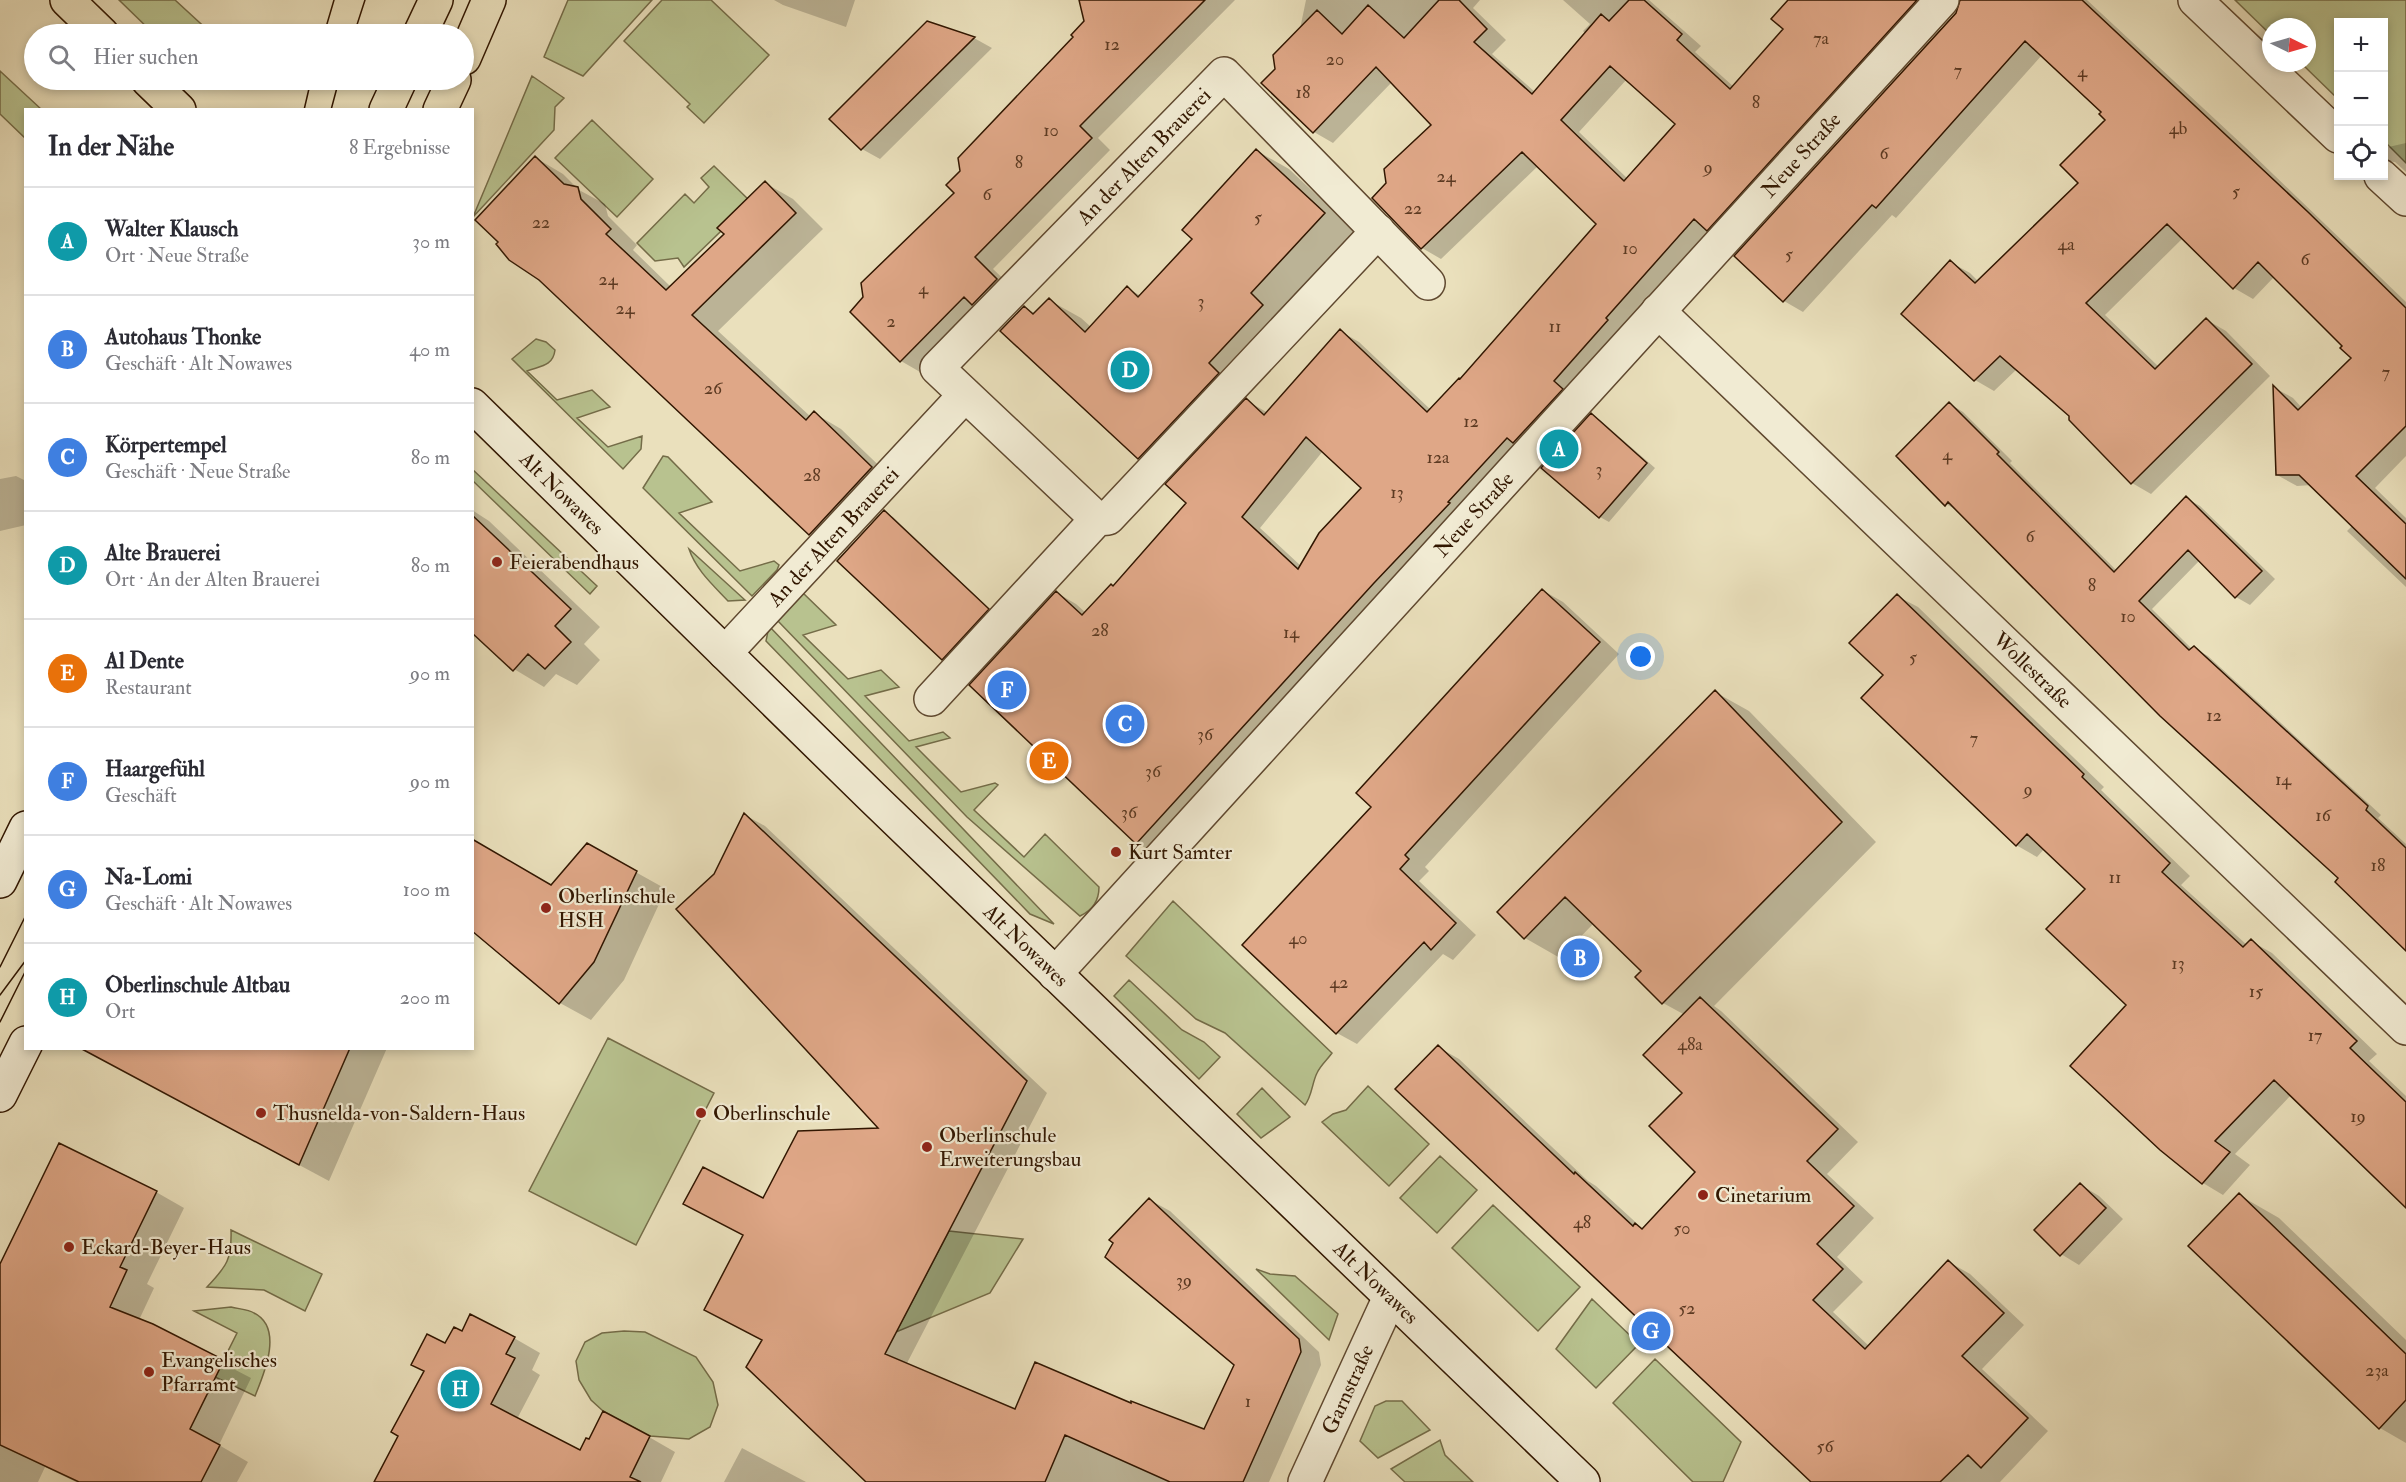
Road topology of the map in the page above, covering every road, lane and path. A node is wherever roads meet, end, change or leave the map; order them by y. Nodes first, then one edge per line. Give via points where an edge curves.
1 (67, 0) edge
2 (436, 0) edge
3 (489, 0) edge
4 (1942, 0) edge
5 (2195, 0) edge
6 (92, 24) edge
7 (425, 24) edge
8 (474, 35) edge
9 (158, 90) edge
10 (395, 90) edge
11 (450, 90) edge
12 (177, 108) edge
13 (387, 108) edge
14 (442, 108) edge
15 (2334, 132) edge
16 (2385, 180) edge
17 (2406, 199) edge
18 (1378, 231) junction
19 (1428, 283) dead end
20 (1658, 311) junction
21 (965, 395) junction
22 (474, 407) edge
23 (1097, 519) junction
24 (725, 653) junction
25 (931, 699) dead end
26 (24, 832) edge
27 (0, 881) edge
28 (1055, 974) junction
29 (2406, 1028) edge
30 (24, 1047) edge
31 (0, 1095) edge
32 (1390, 1297) junction
33 (1305, 1482) edge
34 (1583, 1482) edge

1 - 6 main road
2 - 7 main road
3 - 8 main road
4 - 20 street, Neue Straße
5 - 15 street
9 - 12 main road
10 - 13 main road
11 - 14 main road
16 - 17 street
18 - 19 street, An der Alten Brauerei
18 - 21 street, An der Alten Brauerei via 1224,74 937,368
18 - 23 street via 1108,518
20 - 28 street, Neue Straße
20 - 29 street, Wollestraße
21 - 23 street, An der Alten Brauerei
21 - 24 street, An der Alten Brauerei
22 - 24 street, Alt Nowawes
23 - 25 street
24 - 28 street, Alt Nowawes
26 - 27 street
28 - 32 street, Alt Nowawes
30 - 31 street
32 - 33 street, Garnstraße
32 - 34 street, Alt Nowawes

